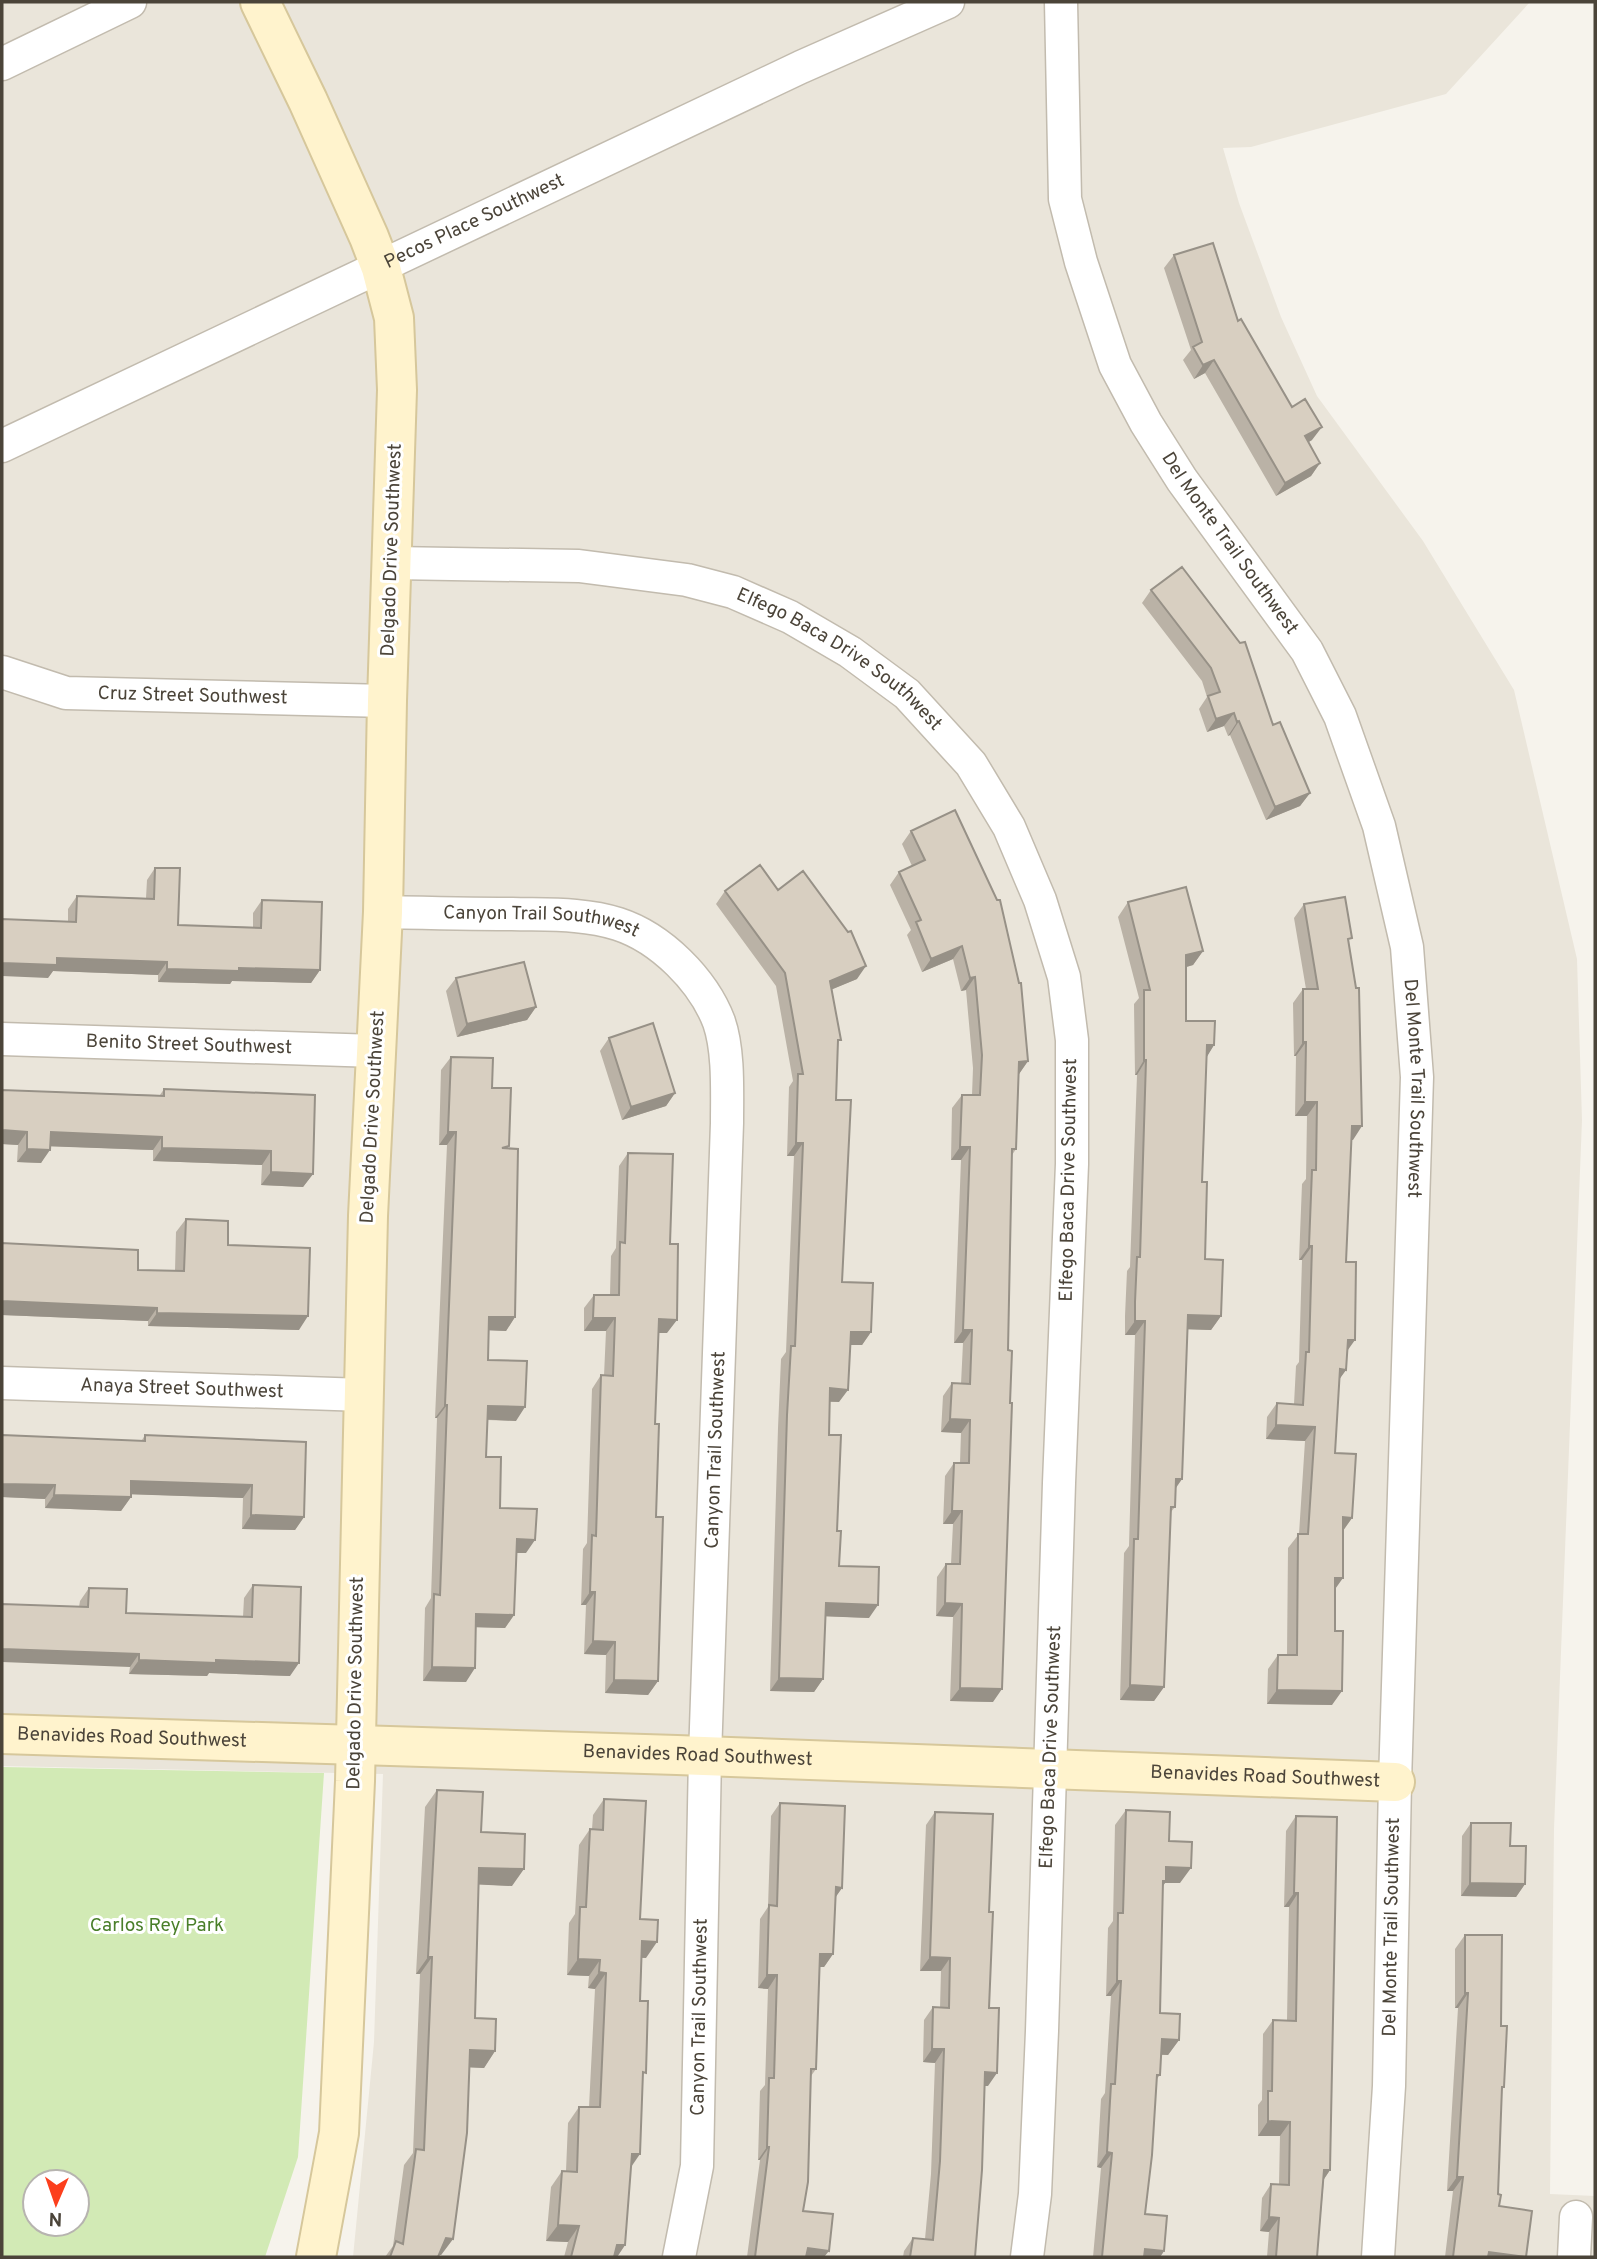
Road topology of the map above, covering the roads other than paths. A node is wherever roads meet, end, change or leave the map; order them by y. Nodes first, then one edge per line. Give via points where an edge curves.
1 (130, 2) edge
2 (260, 2) edge
3 (948, 2) edge
4 (1061, 2) edge
5 (2, 64) edge
6 (381, 268) junction
7 (2, 446) edge
8 (393, 563) junction
9 (2, 672) edge
10 (387, 701) junction
11 (383, 912) junction
12 (2, 1039) edge
13 (376, 1051) junction
14 (2, 1383) edge
15 (364, 1395) junction
16 (2, 1734) edge
17 (356, 1745) junction
18 (705, 1756) junction
19 (1051, 1770) junction
20 (1395, 1782) junction
21 (1576, 2217) dead end
22 (316, 2257) edge
23 (679, 2257) edge
24 (1027, 2257) edge
25 (1378, 2257) edge
26 (1574, 2257) edge

1 - 5 street
2 - 6 street, Delgado Drive Southwest
3 - 6 street, Pecos Place Southwest via 801,67
4 - 20 street, Del Monte Trail Southwest via 1065,199 1115,365 1182,480 1307,650 1340,716 1379,826 1407,947 1417,1077
6 - 7 street, Pecos Place Southwest
6 - 8 street, Delgado Drive Southwest via 394,318 397,390
8 - 10 street, Delgado Drive Southwest
8 - 19 street, Elfego Baca Drive Southwest via 579,566 687,580 733,592 790,617 850,652 907,694 971,765 1009,827 1040,900 1064,977 1072,1040 1072,1164
9 - 10 street, Cruz Street Southwest via 66,692
10 - 11 street, Delgado Drive Southwest
11 - 13 street, Delgado Drive Southwest
11 - 18 street, Canyon Trail Southwest via 561,915 619,924 678,961 705,993 719,1024 727,1074 727,1123
12 - 13 street, Benito Street Southwest
13 - 15 street, Delgado Drive Southwest
14 - 15 street, Anaya Street Southwest
15 - 17 street, Delgado Drive Southwest
16 - 17 street, Benavides Road Southwest
17 - 18 street, Benavides Road Southwest
17 - 22 street, Delgado Drive Southwest via 339,2133
18 - 19 street, Benavides Road Southwest
18 - 23 street, Canyon Trail Southwest via 697,2166
19 - 20 street, Benavides Road Southwest
19 - 24 street, Elfego Baca Drive Southwest via 1035,2194
20 - 25 street, Del Monte Trail Southwest via 1389,2086
21 - 26 street

